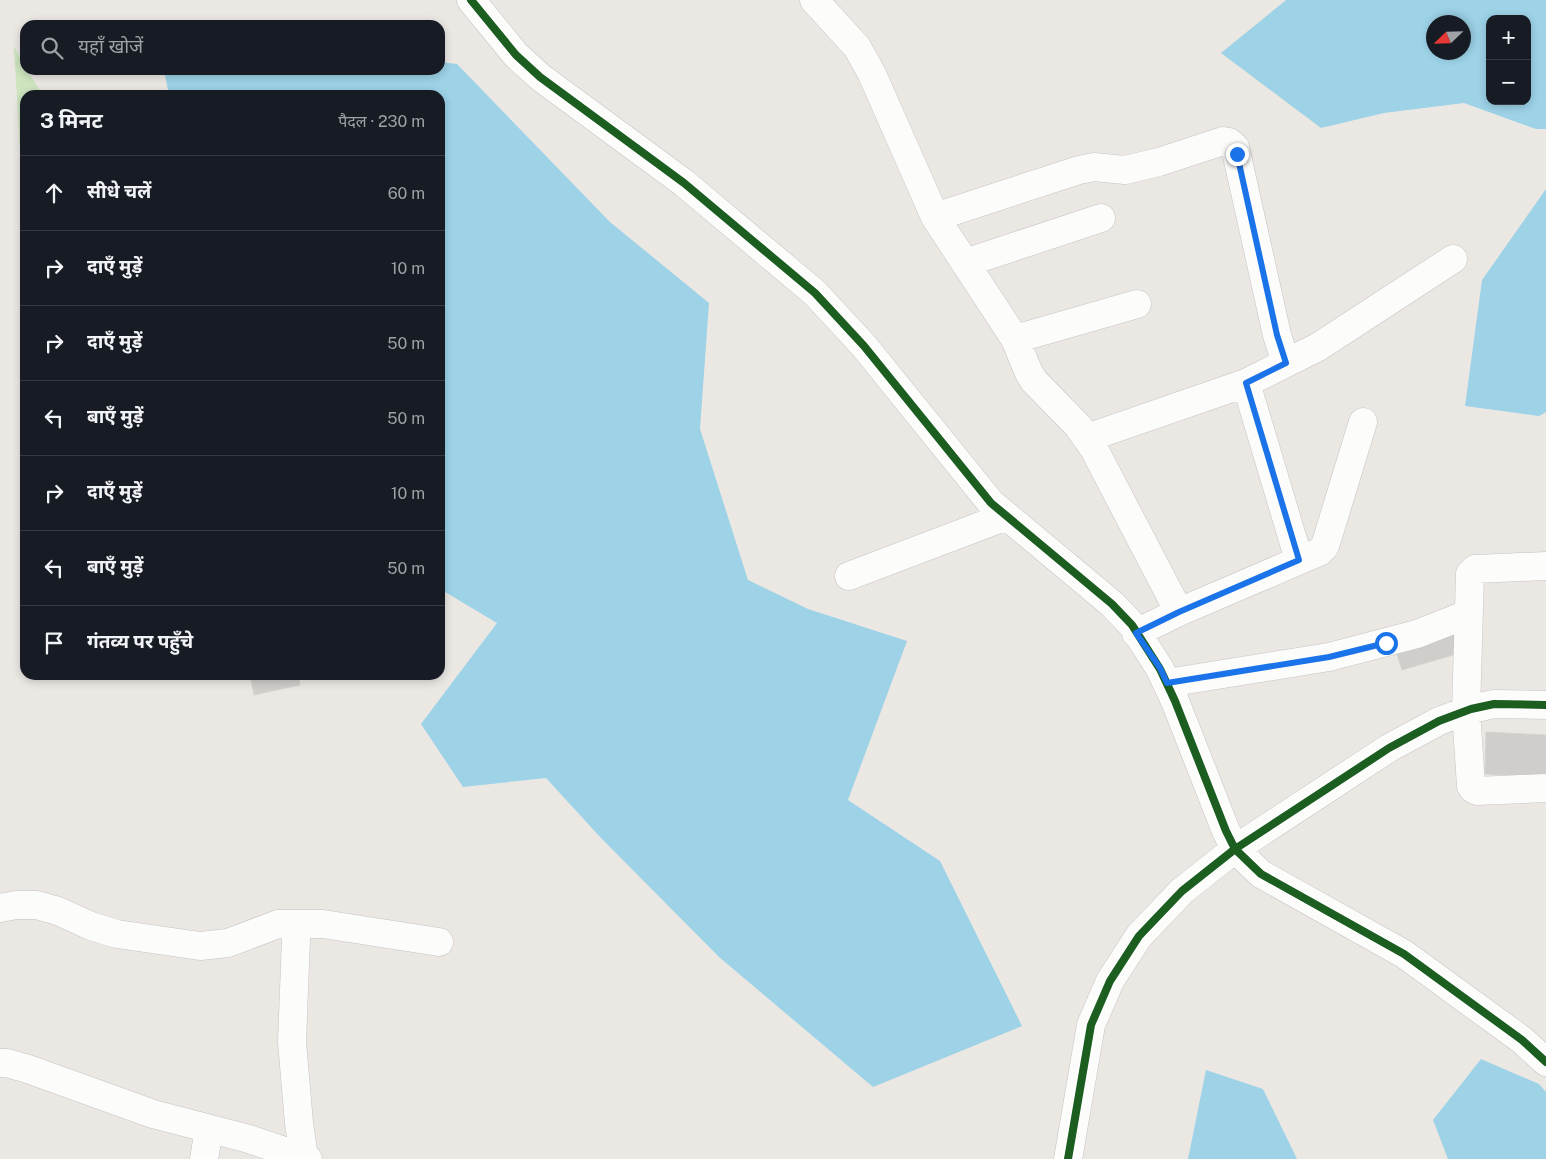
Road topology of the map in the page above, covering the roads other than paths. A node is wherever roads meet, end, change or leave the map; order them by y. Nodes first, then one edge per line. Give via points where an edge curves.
1 (472, 0) edge
2 (814, 0) edge
3 (935, 217) junction
4 (1101, 218) dead end
5 (1453, 259) dead end
6 (965, 263) junction
7 (1136, 304) dead end
8 (1015, 339) junction
9 (1286, 363) junction
10 (1246, 383) junction
11 (1363, 422) dead end
12 (1087, 438) junction
13 (1007, 516) junction
14 (1299, 560) junction
15 (1546, 566) edge
16 (849, 576) dead end
17 (1179, 612) junction
18 (1468, 614) junction
19 (1136, 633) junction
20 (1167, 683) junction
21 (1546, 705) edge
22 (1466, 711) junction
23 (1546, 788) edge
24 (1236, 849) junction
25 (0, 908) edge
26 (287, 924) junction
27 (439, 942) dead end
28 (1546, 1062) edge
29 (0, 1063) edge
30 (209, 1128) junction
31 (254, 1150) edge
32 (306, 1158) edge
33 (204, 1159) edge
34 (1068, 1159) edge

1 - 13 street via 516,55 540,77 684,183 815,293 864,346 991,503
2 - 3 street via 856,47 872,74
3 - 6 street
3 - 9 street via 1079,170 1094,167 1125,170 1223,141 1229,142 1235,147
4 - 6 street
5 - 9 street via 1332,338
6 - 8 street
7 - 8 street
8 - 12 street via 1034,381
9 - 10 street
10 - 12 street
10 - 14 street
11 - 14 street via 1325,546
12 - 17 street
13 - 16 street
13 - 19 street via 1112,604
14 - 17 street
15 - 18 street via 1476,569 1470,574
17 - 19 street
18 - 20 street via 1417,634 1329,657
18 - 22 street
19 - 20 street
20 - 24 street
21 - 22 street via 1494,704
22 - 23 street via 1473,790
22 - 24 street via 1439,721 1389,748
24 - 28 street via 1262,874 1404,954 1522,1040
24 - 34 street via 1182,891 1139,936 1110,982 1091,1025
25 - 26 street via 37,905 117,934 200,946 228,943 278,924
26 - 27 street via 323,924
26 - 32 street via 296,939 292,1042 299,1124
29 - 30 street via 28,1069 154,1114
30 - 31 street
30 - 33 street
31 - 32 street

